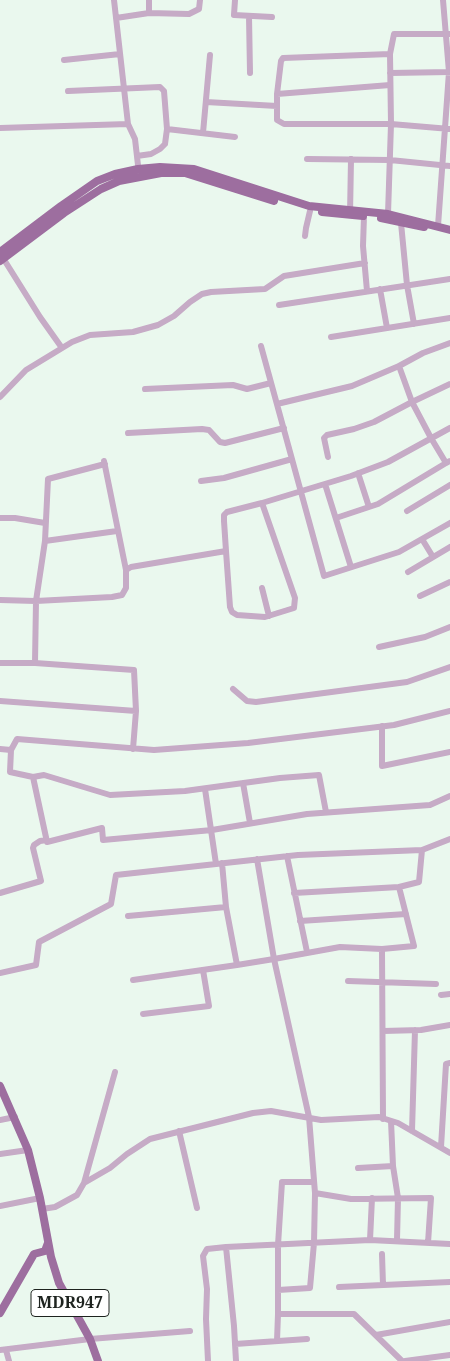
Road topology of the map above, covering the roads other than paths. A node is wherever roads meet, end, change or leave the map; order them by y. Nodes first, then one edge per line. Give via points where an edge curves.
1 (114, 0) edge
2 (149, 0) edge
3 (200, 0) edge
4 (235, 0) edge
5 (444, 0) edge
6 (149, 13) junction
7 (249, 16) junction
8 (272, 17) dead end
9 (116, 18) junction
10 (448, 34) edge
11 (120, 54) junction
12 (390, 54) junction
13 (210, 55) dead end
14 (64, 60) dead end
15 (450, 72) edge
16 (250, 73) dead end
17 (390, 73) junction
18 (390, 85) junction
19 (124, 89) junction
20 (68, 91) dead end
21 (277, 94) junction
22 (206, 102) junction
23 (277, 106) junction
24 (128, 124) junction
25 (391, 124) junction
26 (0, 128) edge
27 (167, 128) junction
28 (447, 129) edge
29 (203, 133) junction
30 (235, 137) dead end
31 (137, 156) junction
32 (307, 159) dead end
33 (352, 159) junction
34 (390, 160) junction
35 (446, 166) edge
36 (138, 169) junction
37 (139, 177) junction
38 (310, 211) junction
39 (351, 212) junction
40 (388, 214) junction
41 (364, 216) junction
42 (401, 222) junction
43 (438, 226) junction
44 (450, 230) edge
45 (450, 234) edge
46 (306, 236) dead end
47 (1, 257) edge
48 (365, 263) junction
49 (450, 279) edge
50 (407, 285) junction
51 (380, 289) junction
52 (367, 291) junction
53 (279, 305) dead end
54 (450, 318) edge
55 (414, 324) junction
56 (387, 328) junction
57 (330, 337) dead end
58 (450, 342) edge
59 (261, 346) dead end
60 (62, 348) junction
61 (399, 366) junction
62 (271, 383) junction
63 (450, 384) edge
64 (145, 390) dead end
65 (0, 397) edge
66 (412, 402) junction
67 (277, 404) junction
68 (284, 428) junction
69 (450, 428) edge
70 (128, 433) dead end
71 (431, 438) junction
72 (328, 457) dead end
73 (292, 459) junction
74 (448, 462) edge
75 (358, 473) junction
76 (201, 481) dead end
77 (325, 484) junction
78 (450, 485) edge
79 (301, 491) junction
80 (262, 503) junction
81 (369, 507) junction
82 (407, 511) dead end
83 (0, 518) edge
84 (336, 518) junction
85 (45, 523) junction
86 (450, 523) edge
87 (117, 532) junction
88 (422, 539) junction
89 (45, 541) junction
90 (450, 547) edge
91 (226, 551) junction
92 (433, 556) junction
93 (351, 567) junction
94 (126, 570) junction
95 (408, 572) dead end
96 (450, 582) edge
97 (262, 588) dead end
98 (420, 596) dead end
99 (0, 600) edge
100 (36, 601) junction
101 (269, 616) junction
102 (450, 627) edge
103 (379, 647) dead end
104 (0, 662) edge
105 (35, 663) junction
106 (450, 667) edge
107 (233, 689) dead end
108 (0, 701) edge
109 (136, 711) junction
110 (450, 711) edge
111 (382, 726) junction
112 (0, 749) edge
113 (133, 749) junction
114 (10, 750) junction
115 (450, 752) edge
116 (33, 777) junction
117 (243, 783) junction
118 (205, 789) junction
119 (450, 796) edge
120 (326, 812) junction
121 (250, 823) junction
122 (212, 830) junction
123 (47, 840) junction
124 (450, 840) edge
125 (422, 850) junction
126 (287, 856) junction
127 (257, 859) junction
128 (219, 864) junction
129 (399, 887) junction
130 (0, 893) edge
131 (294, 893) junction
132 (226, 907) junction
133 (406, 914) junction
134 (128, 916) dead end
135 (300, 921) junction
136 (382, 949) junction
137 (307, 952) junction
138 (274, 959) junction
139 (237, 964) junction
140 (203, 970) junction
141 (0, 973) edge
142 (133, 980) dead end
143 (348, 981) dead end
144 (383, 983) junction
145 (436, 984) dead end
146 (450, 994) edge
147 (441, 995) dead end
148 (143, 1014) dead end
149 (450, 1025) edge
150 (415, 1030) junction
151 (383, 1031) junction
152 (450, 1063) edge
153 (115, 1072) dead end
154 (0, 1086) edge
155 (15, 1117) junction
156 (309, 1118) junction
157 (384, 1119) junction
158 (0, 1120) edge
159 (391, 1121) junction
160 (179, 1131) junction
161 (412, 1131) junction
162 (440, 1147) junction
163 (28, 1150) junction
164 (450, 1153) edge
165 (0, 1154) edge
166 (393, 1166) junction
167 (358, 1168) dead end
168 (84, 1182) junction
169 (314, 1182) junction
170 (315, 1192) junction
171 (40, 1198) junction
172 (372, 1198) junction
173 (398, 1198) junction
174 (0, 1206) edge
175 (198, 1208) dead end
176 (42, 1209) junction
177 (370, 1240) junction
178 (397, 1240) junction
179 (48, 1243) junction
180 (314, 1243) junction
181 (428, 1243) junction
182 (450, 1244) edge
183 (278, 1245) junction
184 (226, 1247) junction
185 (382, 1254) dead end
186 (450, 1282) edge
187 (383, 1285) junction
188 (339, 1287) dead end
189 (278, 1290) junction
190 (0, 1313) edge
191 (278, 1314) junction
192 (450, 1322) edge
193 (190, 1331) dead end
194 (376, 1335) junction
195 (90, 1339) junction
196 (307, 1339) dead end
197 (277, 1341) junction
198 (235, 1344) junction
199 (3, 1350) edge
200 (450, 1355) edge
201 (9, 1361) edge
202 (98, 1361) edge
203 (208, 1361) edge
204 (236, 1361) edge
205 (406, 1361) edge

1 - 9 street
2 - 6 street
3 - 6 street via 199,9 189,14
4 - 7 street via 234,16
5 - 10 street
6 - 9 street
7 - 8 street
7 - 16 street
9 - 11 street
10 - 12 street via 394,34
10 - 15 street
11 - 14 street
11 - 19 street
12 - 17 street
12 - 21 street via 283,58
13 - 22 street
15 - 17 street
15 - 28 street
17 - 18 street
18 - 21 street
18 - 25 street
19 - 20 street
19 - 24 street
19 - 27 street via 162,88
21 - 23 street
22 - 23 street
22 - 29 street
23 - 25 street via 277,120 284,124
24 - 26 street
24 - 31 street
25 - 28 street
25 - 34 street
27 - 29 street
27 - 31 street via 165,144 160,149
28 - 35 street
29 - 30 street
31 - 36 street
32 - 33 street
33 - 34 street
33 - 39 street
34 - 35 street
34 - 40 street
35 - 43 street
36 - 37 street
36 - 39 main road via 194,169 309,206
36 - 47 main road via 97,181 53,212
37 - 38 main road via 161,173 185,174
37 - 47 main road via 101,189
38 - 39 main road
38 - 46 street
39 - 40 main road
39 - 41 main road
40 - 43 main road
41 - 42 main road
41 - 48 street
42 - 45 main road
42 - 50 street
43 - 44 main road
47 - 60 street
48 - 52 street
48 - 60 street via 284,276 265,289 202,294 158,325 134,332 90,335
49 - 50 street
50 - 51 street
50 - 55 street
51 - 52 street
51 - 56 street
52 - 53 street
54 - 55 street
55 - 56 street
56 - 57 street
58 - 61 street
59 - 62 street
60 - 65 street via 26,370
61 - 66 street
61 - 67 street via 352,386
62 - 64 street via 247,389 233,385
62 - 67 street
63 - 66 street
66 - 71 street
66 - 72 street via 374,422 327,435 324,438
67 - 68 street
68 - 70 street via 225,443 209,430 202,429
68 - 73 street
69 - 71 street
71 - 74 street
71 - 75 street via 388,462
73 - 76 street
73 - 79 street
74 - 81 street
75 - 77 street
75 - 81 street
77 - 79 street
77 - 84 street
78 - 82 street
79 - 80 street
79 - 93 street via 324,576
80 - 91 street via 224,514
80 - 101 street via 295,604 294,608
81 - 84 street
83 - 85 street
84 - 93 street
85 - 87 street via 48,480 104,462
85 - 89 street
86 - 88 street
87 - 89 street
87 - 94 street
88 - 92 street
88 - 93 street via 399,552
89 - 100 street
90 - 92 street
91 - 94 street
91 - 101 street via 232,612 250,617
92 - 95 street
94 - 100 street via 126,588 122,594
96 - 98 street
97 - 101 street
99 - 100 street
100 - 105 street
102 - 103 street via 425,637
104 - 105 street
105 - 109 street via 134,670
106 - 107 street via 407,682 256,702 248,701
108 - 109 street
109 - 113 street
110 - 111 street
111 - 113 street via 248,744
111 - 115 street via 382,766
112 - 114 street
113 - 114 street via 17,739
114 - 116 street via 10,772
116 - 118 street via 44,775 110,795
116 - 123 street
117 - 118 street
117 - 120 street via 318,775
117 - 121 street
118 - 122 street
119 - 120 street via 430,805
120 - 121 street
121 - 122 street
122 - 123 street via 102,840 102,828
122 - 128 street
123 - 130 street via 40,841 33,848 42,881
124 - 125 street
125 - 126 street
125 - 129 street via 420,882
126 - 127 street
126 - 131 street
127 - 128 street
127 - 138 street
128 - 132 street
128 - 141 street via 116,876 111,904 39,942 36,965
129 - 131 street
129 - 133 street
131 - 135 street
132 - 134 street
132 - 139 street
133 - 135 street
133 - 136 street via 414,946
135 - 137 street
136 - 137 street via 340,947
136 - 144 street
137 - 138 street
138 - 139 street
138 - 156 street
139 - 140 street
140 - 142 street
140 - 148 street via 209,1006
143 - 144 street
144 - 145 street
144 - 151 street
146 - 147 street
149 - 150 street
150 - 151 street
150 - 161 street
151 - 157 street
152 - 162 street via 446,1064
153 - 168 street
154 - 155 main road, MDR947
155 - 158 street
155 - 163 main road, MDR947
156 - 157 street
156 - 160 street via 271,1111
156 - 169 street
157 - 159 street
159 - 161 street
159 - 166 street
160 - 168 street via 150,1139
160 - 175 street
161 - 162 street
162 - 164 street
163 - 165 street
163 - 171 main road, MDR947
166 - 167 street
166 - 173 street
168 - 176 street via 77,1195 55,1207
169 - 170 street
169 - 183 street via 282,1182
170 - 172 street via 351,1199
170 - 180 street
171 - 174 street
171 - 176 main road, MDR947
172 - 173 street
172 - 177 street
173 - 178 street
173 - 181 street via 431,1198
176 - 179 main road, MDR947
177 - 178 street
177 - 180 street
178 - 181 street
179 - 190 main road via 45,1251 34,1254
179 - 195 main road, MDR947 via 59,1283
180 - 183 street
180 - 189 street via 310,1288
181 - 182 street
183 - 184 street
183 - 189 street
184 - 198 street
184 - 203 street via 207,1248 203,1256
185 - 187 street
186 - 187 street
187 - 188 street
189 - 191 street
191 - 194 street via 354,1314
191 - 197 street
192 - 194 street
193 - 195 street
194 - 205 street
195 - 199 street
195 - 202 main road, MDR947
196 - 197 street
197 - 198 street
198 - 204 street
199 - 201 street
200 - 205 street

